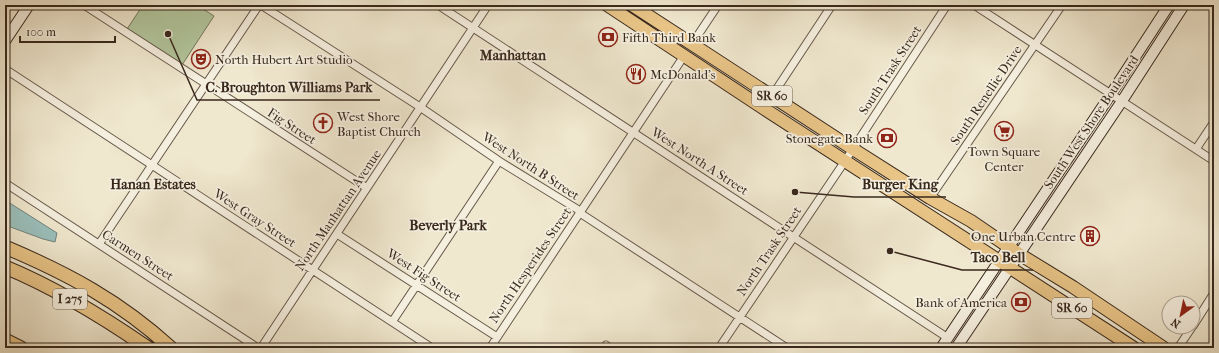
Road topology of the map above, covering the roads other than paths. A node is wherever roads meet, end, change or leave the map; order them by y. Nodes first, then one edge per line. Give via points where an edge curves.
1 (29, 5) edge
2 (84, 5) edge
3 (260, 5) edge
4 (438, 5) edge
5 (488, 5) edge
6 (607, 5) edge
7 (632, 5) edge
8 (718, 5) edge
9 (832, 5) edge
10 (947, 5) edge
11 (974, 5) edge
12 (1062, 5) edge
13 (1169, 5) edge
14 (1184, 5) edge
15 (473, 28) junction
16 (644, 30) junction
17 (5, 41) edge
18 (692, 44) junction
19 (1035, 45) junction
20 (684, 56) junction
21 (5, 68) edge
22 (740, 75) junction
23 (206, 85) junction
24 (1111, 94) junction
25 (772, 96) junction
26 (1122, 101) junction
27 (420, 107) junction
28 (1214, 122) edge
29 (633, 132) junction
30 (853, 149) junction
31 (1196, 149) junction
32 (499, 161) junction
33 (845, 161) junction
34 (1214, 161) edge
35 (152, 165) junction
36 (5, 184) edge
37 (367, 188) junction
38 (930, 198) junction
39 (580, 212) junction
40 (337, 234) junction
41 (793, 237) junction
42 (99, 244) junction
43 (5, 247) edge
44 (1014, 250) junction
45 (999, 261) junction
46 (5, 267) edge
47 (1010, 268) junction
48 (312, 270) junction
49 (417, 284) junction
50 (1214, 293) edge
51 (1201, 313) edge
52 (739, 317) junction
53 (392, 322) junction
54 (1187, 335) edge
55 (497, 337) junction
56 (948, 338) junction
57 (5, 340) edge
58 (21, 348) edge
59 (148, 348) edge
60 (171, 348) edge
61 (258, 348) edge
62 (261, 348) edge
63 (432, 348) edge
64 (490, 348) edge
65 (719, 348) edge
66 (787, 348) edge
67 (941, 348) edge
68 (956, 348) edge
69 (1134, 348) edge
70 (1164, 348) edge
71 (1178, 348) edge

1 - 17 street
2 - 23 street, Fig Street
3 - 23 street
3 - 27 street, West North B Street
4 - 15 street, West North A Street
5 - 15 street, North Manhattan Avenue
6 - 16 main road, SR 60
7 - 18 main road, SR 60
8 - 18 street
9 - 25 street
10 - 30 street, South Trask Street
11 - 19 street
12 - 19 street, South Renellie Drive
13 - 24 street, South West Shore Boulevard
14 - 26 street, South West Shore Boulevard
15 - 27 street, North Manhattan Avenue
15 - 29 street, West North A Street
16 - 18 main road via 658,32 686,48
16 - 20 main road, SR 60
18 - 22 main road, SR 60
19 - 24 street
19 - 38 street, South Renellie Drive
20 - 22 main road via 691,50 719,68
20 - 29 street, North Hesperides Street
20 - 33 main road, SR 60
21 - 35 street, West Gray Street
22 - 25 main road, SR 60
23 - 35 street
23 - 37 street, Fig Street
24 - 26 street
24 - 44 street, South West Shore Boulevard
25 - 30 main road, SR 60
26 - 31 street
26 - 44 street, South West Shore Boulevard
27 - 32 street, West North B Street
27 - 37 street, North Manhattan Avenue
28 - 31 street
29 - 39 street, North Hesperides Street
29 - 41 street, West North A Street
30 - 33 street, North Trask Street
30 - 38 main road, SR 60
31 - 34 street
32 - 39 street, West North B Street
32 - 49 street
33 - 41 street, North Trask Street
33 - 45 main road, SR 60
35 - 42 street
35 - 48 street, West Gray Street
36 - 42 street, Carmen Street
37 - 40 street, North Manhattan Avenue
38 - 44 main road, SR 60
39 - 52 street, West North B Street
39 - 55 street, North Hesperides Street
40 - 48 street, North Manhattan Avenue
40 - 49 street, West Fig Street
41 - 52 street, North Trask Street
41 - 56 street, West North A Street
42 - 61 street, Carmen Street
43 - 60 highway via 95,290 138,320
44 - 45 street
44 - 47 street
44 - 70 main road, SR 60
45 - 47 main road, SR 60
45 - 56 street
46 - 59 highway, I 275 via 82,306
47 - 68 street
47 - 69 main road, SR 60
48 - 53 street, West Gray Street
48 - 62 street, North Manhattan Avenue
49 - 53 street
49 - 55 street, West Fig Street
50 - 51 street
52 - 65 street, North Trask Street
52 - 66 street, West North B Street
53 - 63 street, West Gray Street
54 - 71 street
55 - 64 street, North Hesperides Street
56 - 67 street
57 - 58 highway

